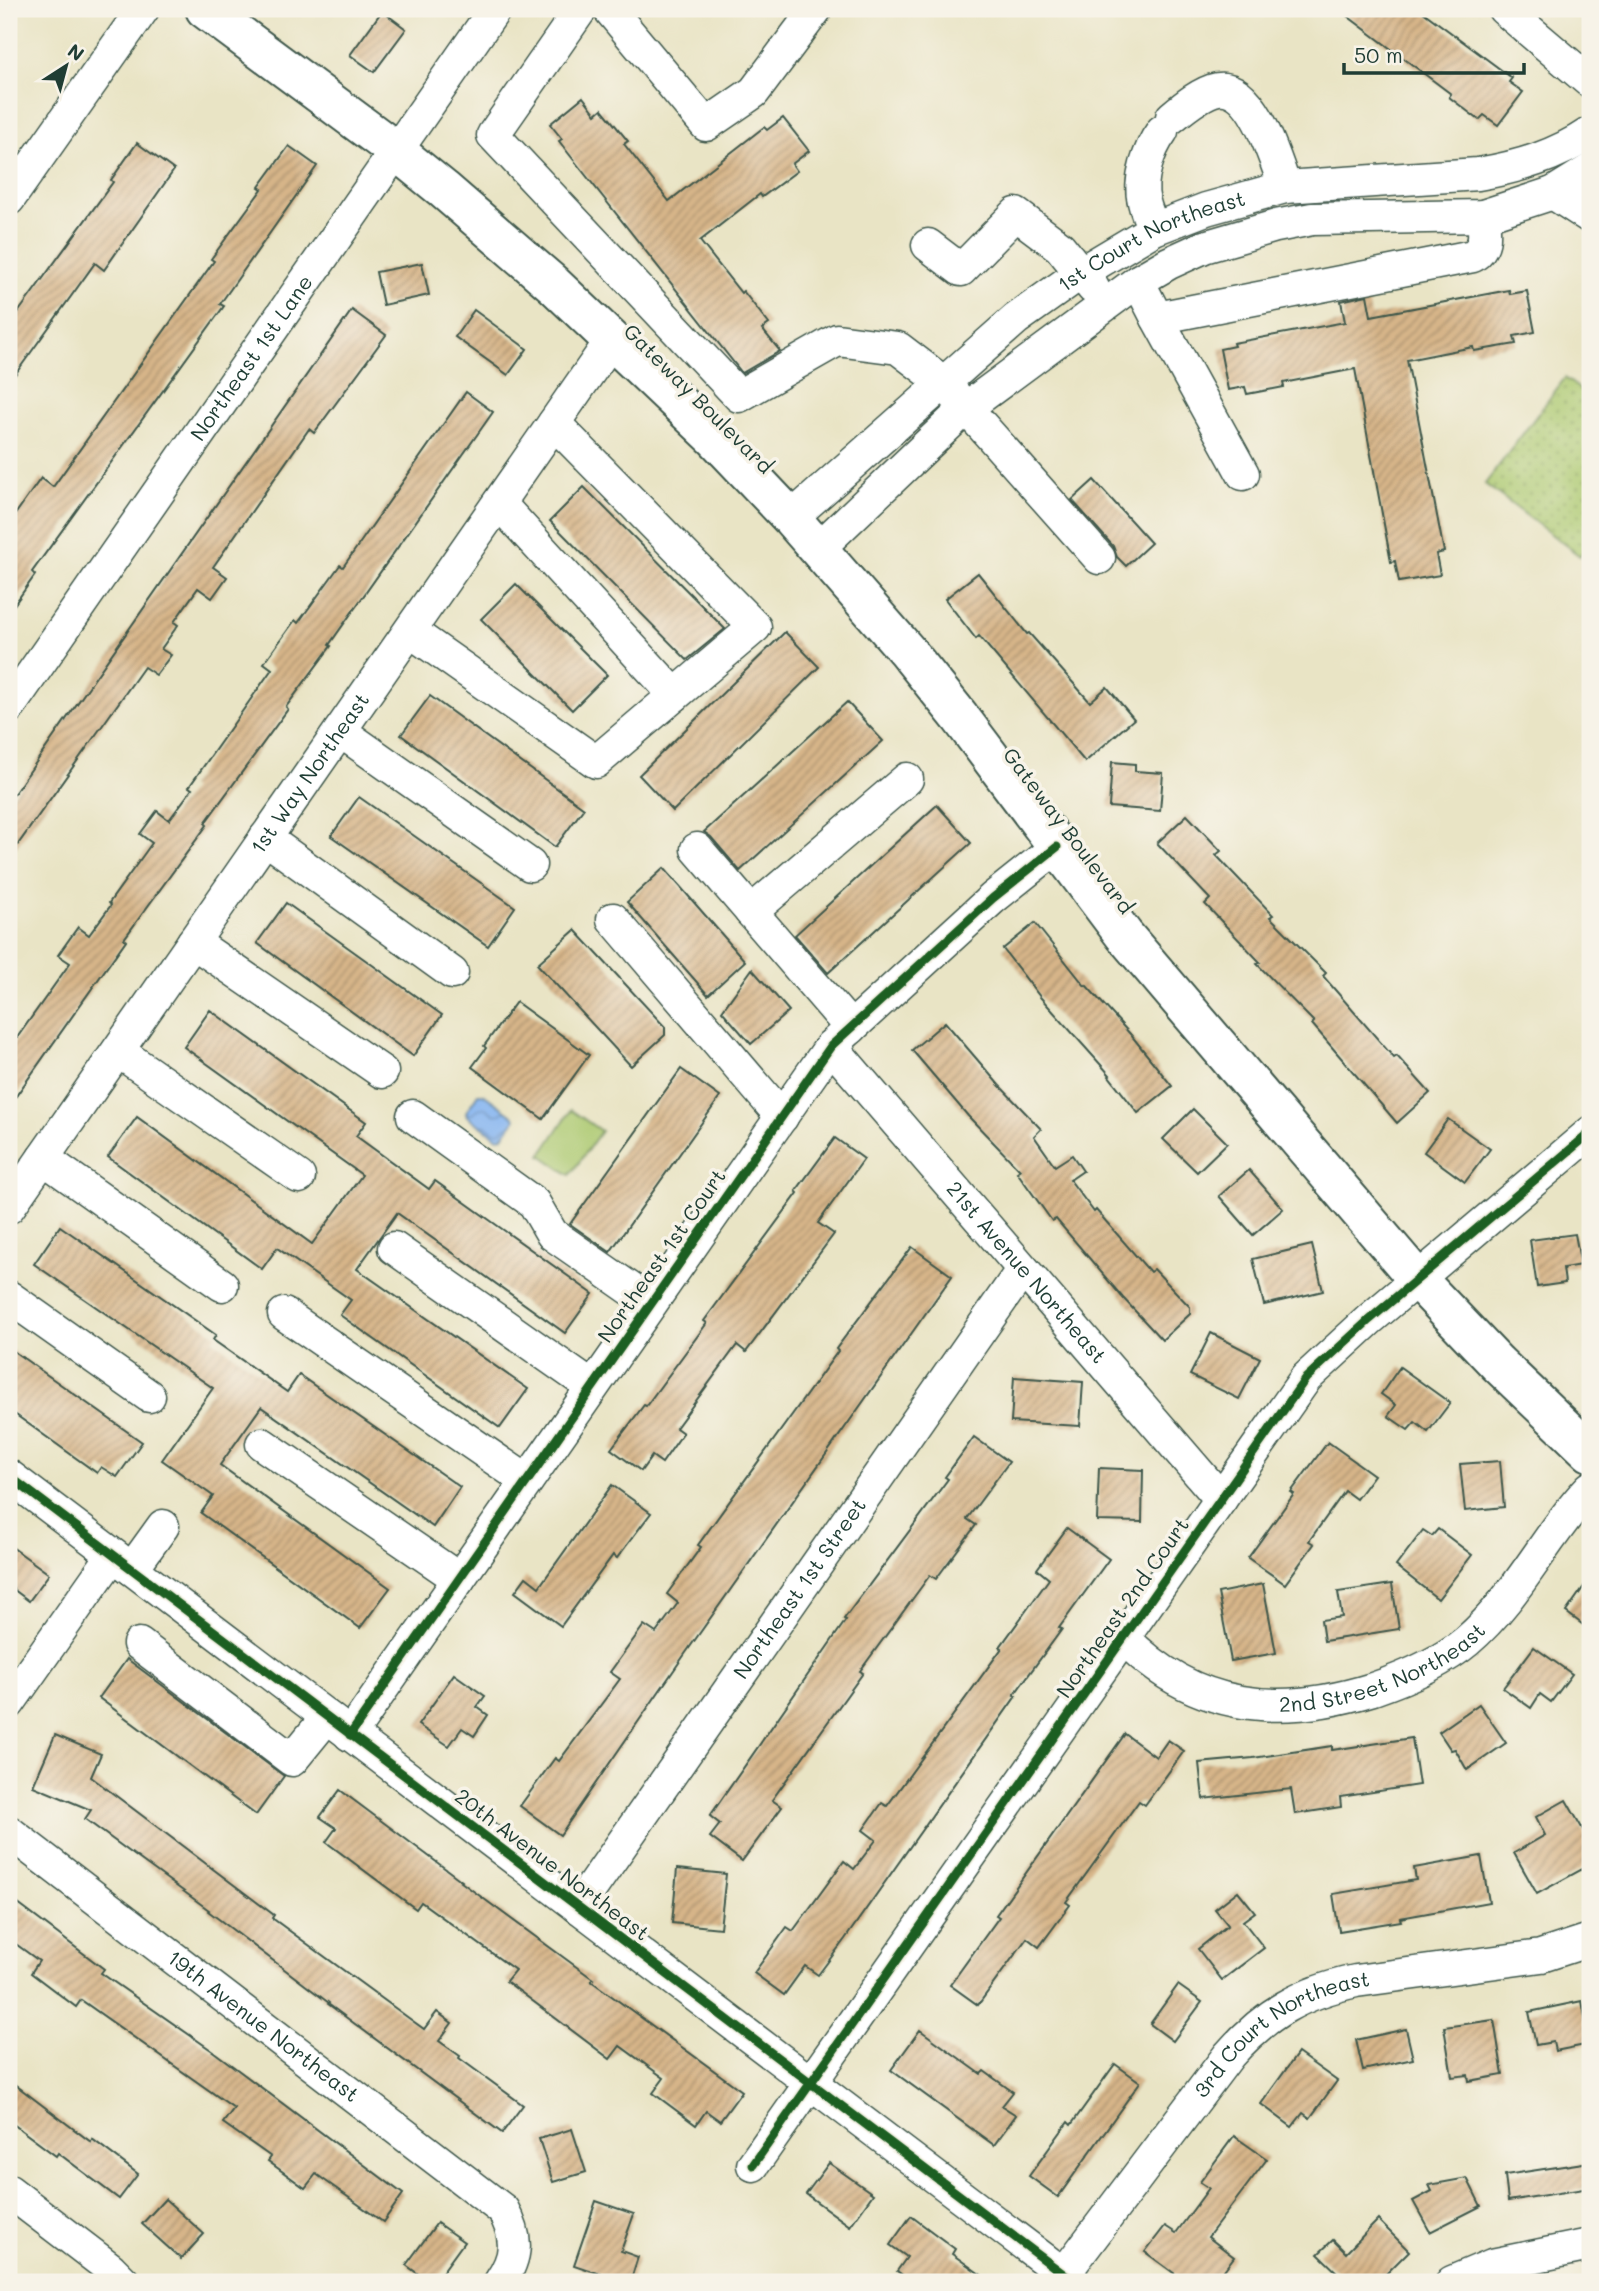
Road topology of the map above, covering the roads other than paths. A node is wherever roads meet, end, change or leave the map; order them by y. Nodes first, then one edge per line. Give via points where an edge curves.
1 (143, 9) edge
2 (205, 9) edge
3 (495, 9) edge
4 (582, 9) edge
5 (609, 9) edge
6 (816, 9) edge
7 (1504, 9) edge
8 (1590, 82) edge
9 (1590, 134) edge
10 (396, 150) junction
11 (1590, 170) edge
12 (1296, 186) junction
13 (1553, 193) junction
14 (9, 199) edge
15 (1483, 216) junction
16 (1590, 217) edge
17 (1312, 219) junction
18 (1154, 229) junction
19 (928, 245) dead end
20 (1082, 272) junction
21 (1138, 281) junction
22 (1105, 307) junction
23 (1157, 318) junction
24 (612, 338) junction
25 (944, 383) junction
26 (966, 408) junction
27 (554, 424) junction
28 (1243, 474) dead end
29 (499, 503) junction
30 (791, 518) junction
31 (819, 548) junction
32 (1099, 558) dead end
33 (410, 631) junction
34 (675, 695) junction
35 (9, 707) edge
36 (340, 731) junction
37 (907, 779) dead end
38 (265, 838) junction
39 (1057, 847) junction
40 (697, 849) dead end
41 (530, 865) dead end
42 (751, 912) junction
43 (613, 919) dead end
44 (193, 942) junction
45 (453, 973) dead end
46 (841, 1037) junction
47 (118, 1051) junction
48 (382, 1072) dead end
49 (413, 1116) dead end
50 (782, 1116) junction
51 (1590, 1133) edge
52 (43, 1158) junction
53 (299, 1177) dead end
54 (9, 1207) edge
55 (394, 1248) dead end
56 (1023, 1269) junction
57 (1418, 1280) junction
58 (222, 1285) dead end
59 (9, 1297) edge
60 (651, 1303) junction
61 (284, 1314) dead end
62 (592, 1387) junction
63 (149, 1396) dead end
64 (262, 1444) dead end
65 (1590, 1452) edge
66 (9, 1476) edge
67 (527, 1480) junction
68 (1590, 1488) edge
69 (1221, 1499) junction
70 (163, 1526) dead end
71 (122, 1562) junction
72 (459, 1579) junction
73 (1124, 1638) junction
74 (139, 1644) dead end
75 (9, 1703) edge
76 (339, 1726) junction
77 (9, 1832) edge
78 (578, 1907) junction
79 (1590, 1940) edge
80 (811, 2083) junction
81 (753, 2165) dead end
82 (9, 2191) edge
83 (1590, 2245) edge
84 (1069, 2278) edge
85 (124, 2282) edge
86 (500, 2282) edge
87 (1452, 2282) edge

1 - 14 street
2 - 10 main road, Gateway Boulevard
3 - 10 street, Northeast 1st Lane
4 - 25 street via 493,135 739,396 837,340 898,348
5 - 6 street via 706,125 754,92
7 - 8 street
9 - 12 street, 1st Court Northeast via 1529,164 1503,170
10 - 24 main road, Gateway Boulevard
10 - 35 street, Northeast 1st Lane
11 - 13 street, 1st Court Northeast
12 - 17 street
12 - 18 street, 1st Court Northeast via 1206,209
12 - 18 street via 1250,107 1239,96 1218,89 1167,124 1149,156 1143,200
13 - 15 street, 1st Court Northeast
13 - 16 street
15 - 17 street, 1st Court Northeast
15 - 23 street via 1484,243 1473,256
17 - 21 street, 1st Court Northeast via 1204,247
18 - 20 street, 1st Court Northeast
19 - 20 street via 961,270 1016,214 1060,247
20 - 22 street
20 - 25 street, 1st Court Northeast via 1016,319
21 - 22 street, 1st Court Northeast
21 - 23 street
22 - 26 street, 1st Court Northeast
23 - 28 street
24 - 27 street, 1st Way Northeast
24 - 30 main road, Gateway Boulevard
25 - 26 street
25 - 30 street, 1st Court Northeast
26 - 31 street, 1st Court Northeast
26 - 32 street
27 - 29 street, 1st Way Northeast
27 - 34 street via 755,627
29 - 33 street, 1st Way Northeast
29 - 34 street
30 - 31 main road, Gateway Boulevard
31 - 39 main road, Gateway Boulevard via 930,679
33 - 34 street via 596,762
33 - 36 street, 1st Way Northeast
36 - 38 street, 1st Way Northeast
36 - 41 street
37 - 42 street
38 - 44 street, 1st Way Northeast
38 - 45 street
39 - 46 street, Northeast 1st Court via 984,905
39 - 57 main road, Gateway Boulevard via 1124,935
40 - 42 street, 21st Avenue Northeast
42 - 46 street, 21st Avenue Northeast
43 - 50 street
44 - 47 street, 1st Way Northeast
44 - 48 street
46 - 50 street, Northeast 1st Court
46 - 56 street, 21st Avenue Northeast
47 - 52 street, 1st Way Northeast
47 - 53 street
49 - 60 street via 534,1203 552,1234
50 - 60 street, Northeast 1st Court
51 - 57 street, Northeast 2nd Court
52 - 54 street, 1st Way Northeast
52 - 58 street
55 - 62 street
56 - 69 street, 21st Avenue Northeast
56 - 78 street, Northeast 1st Street
57 - 65 main road, Gateway Boulevard
57 - 69 street, Northeast 2nd Court via 1306,1378
59 - 63 street
60 - 62 street, Northeast 1st Court
61 - 67 street
62 - 67 street, Northeast 1st Court
64 - 72 street
66 - 71 street, 20th Avenue Northeast
67 - 72 street, Northeast 1st Court
68 - 73 street, 2nd Street Northeast via 1504,1604 1467,1642 1411,1675 1381,1686 1307,1704 1232,1702 1170,1677
69 - 73 street, Northeast 2nd Court
70 - 71 street
71 - 75 street
71 - 76 street, 20th Avenue Northeast
72 - 76 street, Northeast 1st Court
73 - 80 street, Northeast 2nd Court
74 - 76 street, Northeast 1st Court via 292,1760
76 - 78 street, 20th Avenue Northeast
77 - 86 street, 19th Avenue Northeast via 503,2210 515,2242 513,2259
78 - 80 street, 20th Avenue Northeast
79 - 84 street, 3rd Court Northeast via 1541,1956 1327,1987 1290,2003 1256,2026 1229,2055
80 - 81 street, Northeast 2nd Court
80 - 84 street, 20th Avenue Northeast
82 - 85 street
83 - 87 street via 1492,2264

